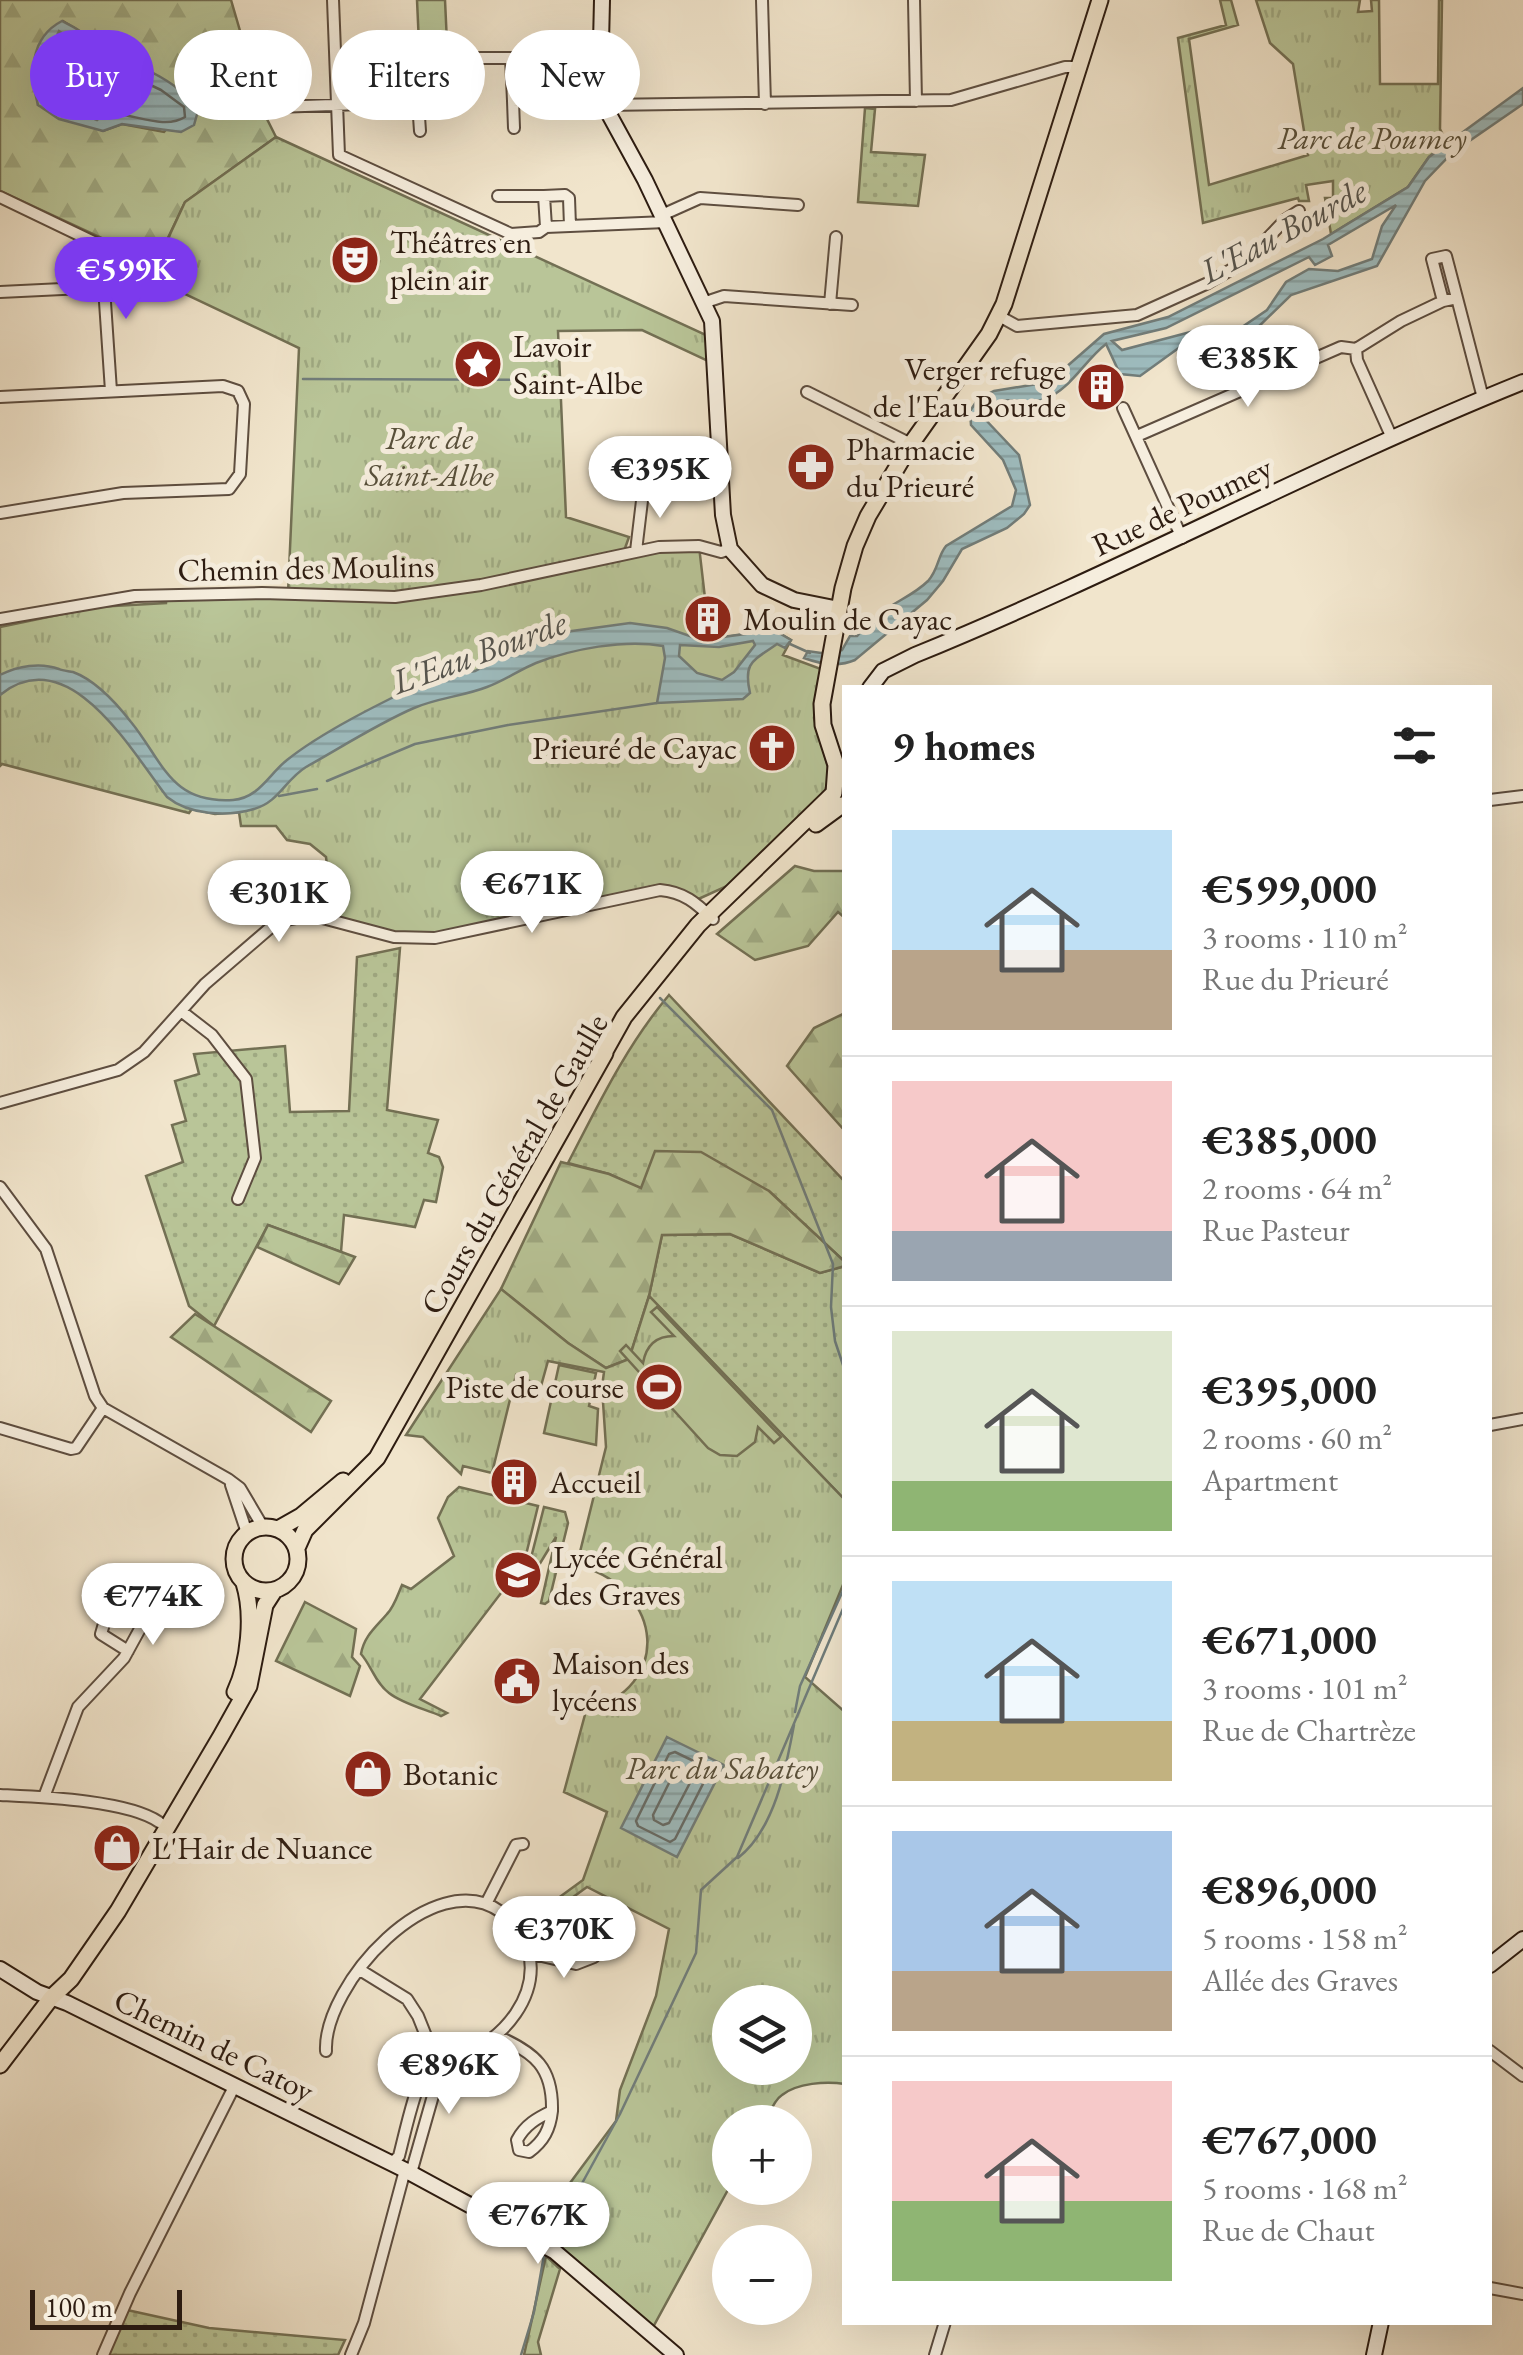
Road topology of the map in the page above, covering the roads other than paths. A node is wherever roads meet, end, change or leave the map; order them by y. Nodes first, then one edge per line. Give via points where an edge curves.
1 (333, 0) edge
2 (602, 0) edge
3 (762, 0) edge
4 (914, 0) edge
5 (1100, 0) edge
6 (334, 30) edge
7 (602, 30) edge
8 (1078, 67) junction
9 (916, 101) junction
10 (640, 102) edge
11 (765, 104) junction
12 (338, 120) edge
13 (419, 120) edge
14 (514, 120) edge
15 (612, 120) edge
16 (514, 128) dead end
17 (420, 131) dead end
18 (498, 196) dead end
19 (544, 196) junction
20 (0, 197) edge
21 (798, 205) dead end
22 (1299, 212) dead end
23 (664, 219) junction
24 (570, 226) junction
25 (546, 227) junction
26 (836, 236) dead end
27 (108, 248) junction
28 (127, 258) dead end
29 (104, 287) junction
30 (0, 292) edge
31 (1457, 298) junction
32 (706, 302) junction
33 (1443, 302) junction
34 (830, 304) junction
35 (852, 305) dead end
36 (999, 316) junction
37 (1356, 349) junction
38 (1523, 382) edge
39 (111, 391) junction
40 (808, 392) dead end
41 (0, 397) edge
42 (1483, 398) junction
43 (1123, 408) dead end
44 (1137, 436) junction
45 (1392, 438) junction
46 (911, 444) junction
47 (644, 484) dead end
48 (0, 513) edge
49 (1182, 538) junction
50 (730, 549) junction
51 (636, 551) junction
52 (839, 609) junction
53 (0, 620) edge
54 (872, 685) edge
55 (840, 765) edge
56 (1523, 796) edge
57 (1492, 800) edge
58 (840, 802) edge
59 (711, 917) junction
60 (180, 1010) junction
61 (0, 1103) edge
62 (0, 1187) edge
63 (238, 1199) dead end
64 (103, 1408) junction
65 (1523, 1419) edge
66 (1492, 1425) edge
67 (0, 1428) edge
68 (385, 1443) junction
69 (228, 1479) junction
70 (271, 1528) junction
71 (247, 1533) junction
72 (297, 1548) junction
73 (244, 1583) junction
74 (274, 1591) junction
75 (128, 1651) junction
76 (0, 1795) edge
77 (44, 1797) junction
78 (167, 1818) junction
79 (522, 1844) dead end
80 (486, 1902) junction
81 (1523, 1939) edge
82 (530, 1953) junction
83 (594, 1957) dead end
84 (1492, 1963) edge
85 (0, 1970) edge
86 (360, 1970) junction
87 (52, 1998) junction
88 (497, 2036) junction
89 (326, 2051) dead end
90 (1492, 2053) edge
91 (436, 2062) junction
92 (0, 2065) edge
93 (1523, 2076) edge
94 (235, 2085) junction
95 (552, 2112) dead end
96 (403, 2169) junction
97 (1492, 2288) edge
98 (1523, 2294) edge
99 (945, 2325) edge
100 (1380, 2325) edge
101 (103, 2355) edge
102 (351, 2355) edge
103 (676, 2355) edge
104 (935, 2355) edge
105 (1374, 2355) edge

1 - 6 street
2 - 7 street
3 - 11 street
4 - 9 street
5 - 8 main road
8 - 9 street via 965,97
8 - 36 main road
9 - 11 street
10 - 11 street
12 - 25 street via 339,155 510,234
13 - 17 street
14 - 16 street
15 - 23 street
18 - 19 street
19 - 24 street via 569,198
19 - 25 street
20 - 27 street
21 - 23 street via 700,198
22 - 36 street via 1246,260 1136,315 1017,326
23 - 24 street
23 - 32 street
24 - 25 street
26 - 34 street
27 - 28 street
27 - 29 street
29 - 30 street
29 - 39 street
31 - 33 street
31 - 33 street via 1446,256 1432,259
31 - 42 street
32 - 34 street via 724,296
32 - 50 street
33 - 37 street
34 - 35 street
36 - 46 main road
37 - 44 street via 1341,347
37 - 45 street
38 - 42 street, Rue de Poumey
39 - 41 street
39 - 48 street via 224,386 238,392 244,404 236,483 223,491 123,493
40 - 46 street
42 - 45 street, Rue de Poumey
43 - 44 street
44 - 49 street
45 - 49 street, Rue de Poumey
46 - 52 main road via 862,530
47 - 51 street
49 - 54 street, Rue de Poumey via 914,655 883,671
50 - 51 street, Chemin des Moulins
50 - 52 street via 762,585
51 - 53 street, Chemin des Moulins via 413,596 135,596
52 - 55 main road via 822,716
55 - 58 main road
56 - 57 street
58 - 59 main road, Cours du Général de Gaulle
59 - 60 street via 692,899 660,890 435,938 394,937 333,919 294,916 266,929
59 - 68 main road, Cours du Général de Gaulle via 624,1017
60 - 61 street via 144,1052 118,1070
60 - 63 street via 212,1035 246,1079 255,1158
62 - 64 street via 46,1249
64 - 67 street via 71,1449
64 - 69 street
65 - 66 street
68 - 70 main road, Cours du Général de Gaulle via 302,1516
68 - 72 main road, Cours du Général de Gaulle via 368,1470 305,1530
69 - 70 street
69 - 71 street
70 - 71 main road
70 - 72 main road
71 - 73 main road via 234,1557
72 - 74 main road via 294,1577
73 - 74 main road
73 - 78 main road via 249,1602 239,1682
74 - 78 main road via 265,1605 249,1686
75 - 75 street via 141,1624 108,1610 100,1634
75 - 77 street via 78,1706
76 - 77 street
77 - 78 street
78 - 87 main road
78 - 87 main road via 118,1912
79 - 80 street
80 - 82 street via 510,1918
80 - 86 street via 462,1899 420,1914
81 - 84 street
82 - 83 street via 576,1964
82 - 88 street via 521,2006
85 - 87 street, Chemin de Catoy
86 - 89 street via 325,2034
86 - 91 street via 406,1999
87 - 92 main road
87 - 94 street, Chemin de Catoy
88 - 91 street
88 - 95 street via 534,2056 550,2088
90 - 93 street
91 - 96 street via 440,2077
91 - 96 street via 424,2071 399,2156
94 - 96 street, Chemin de Catoy
94 - 101 street
96 - 102 street
96 - 103 street, Chemin de Catoy via 554,2251
97 - 98 street
99 - 104 street
100 - 105 street

